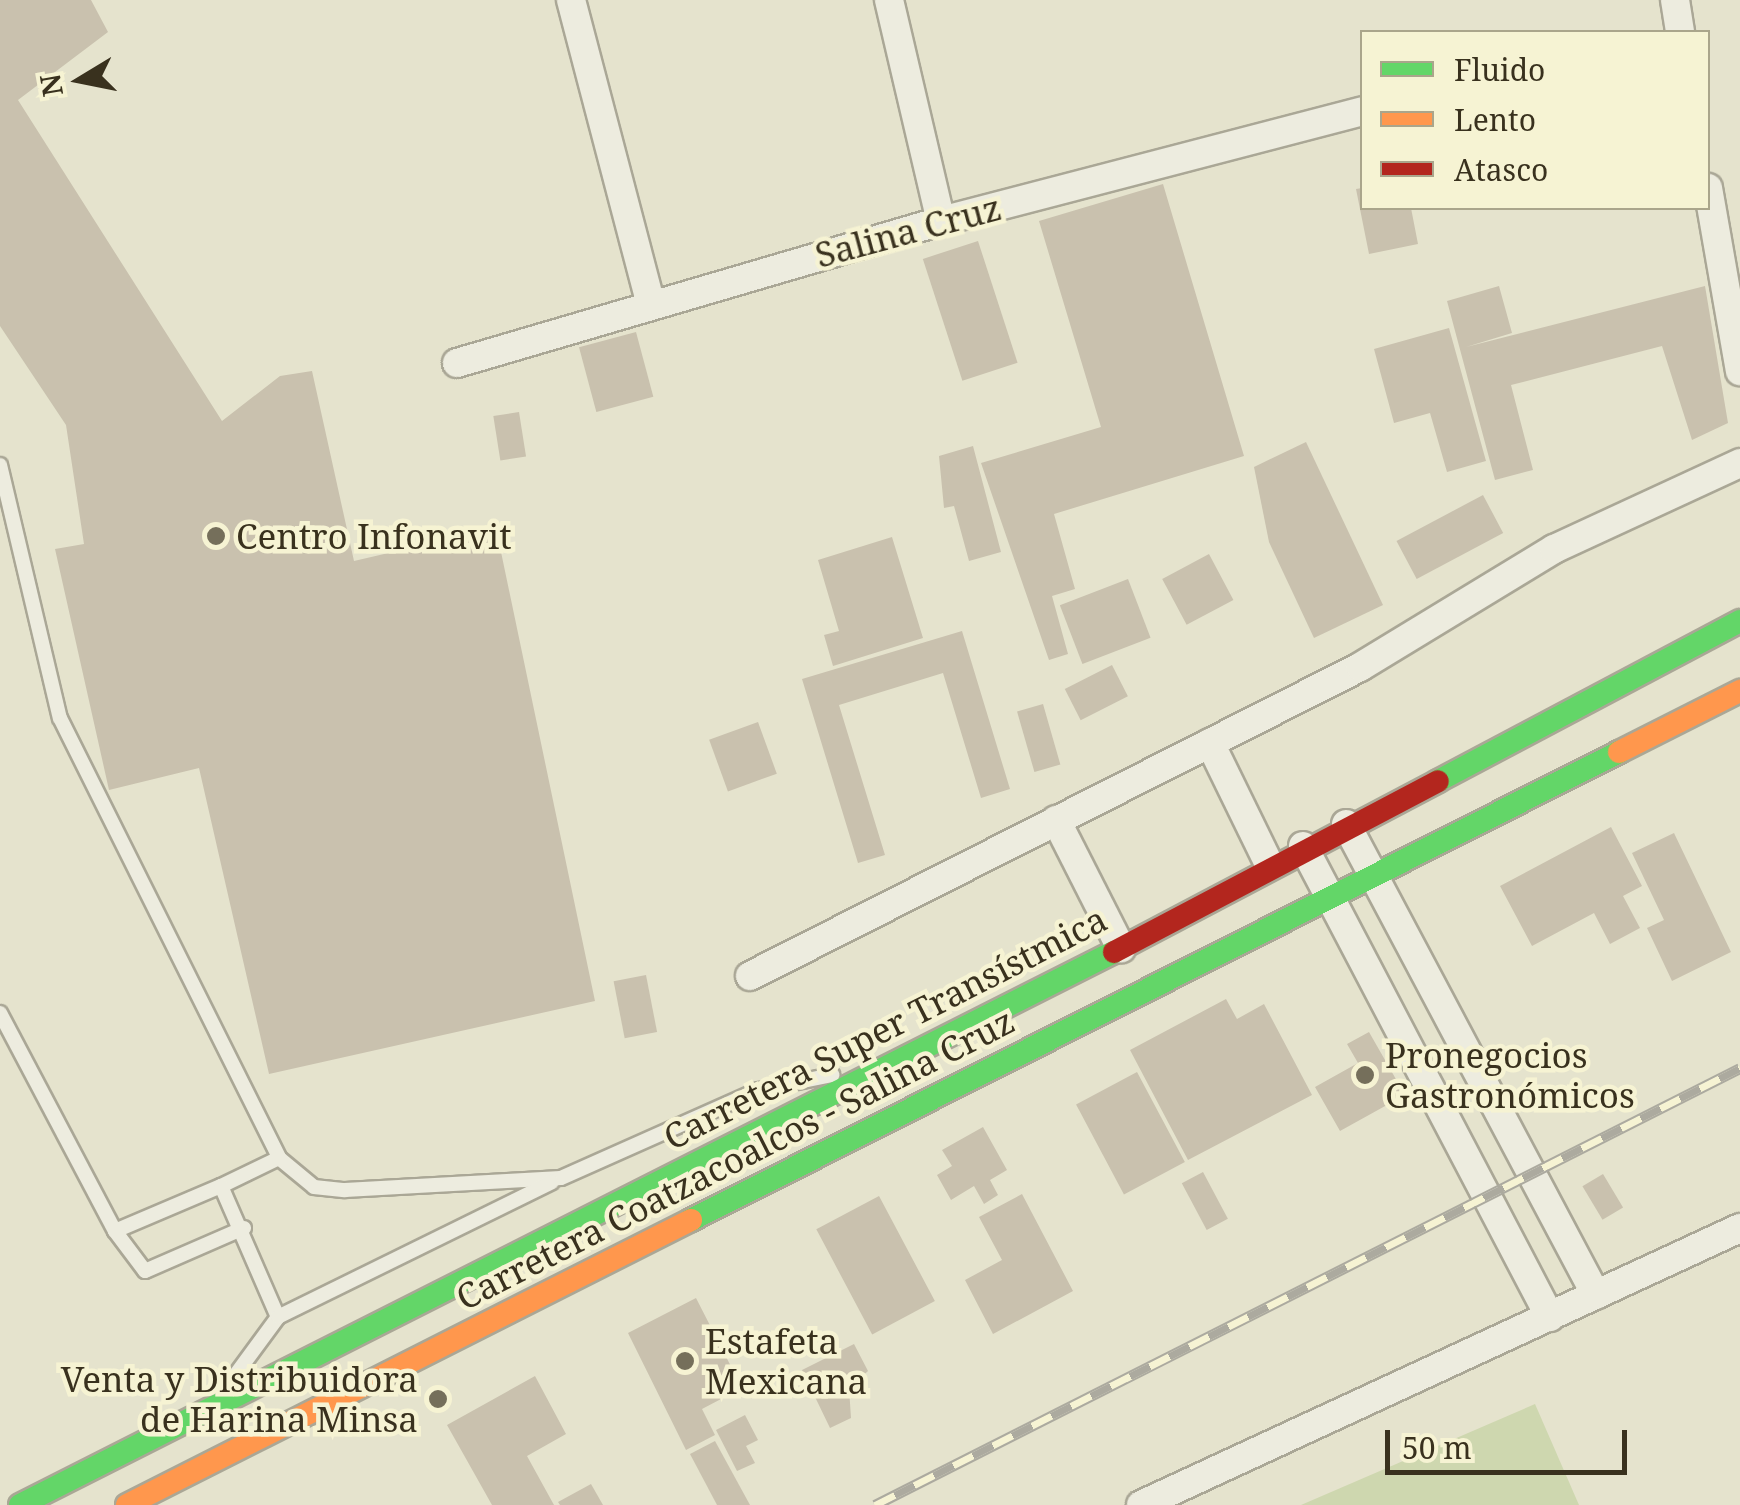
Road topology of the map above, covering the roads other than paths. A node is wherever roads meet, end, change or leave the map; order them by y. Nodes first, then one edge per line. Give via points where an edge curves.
1 (571, 0) edge
2 (889, 0) edge
3 (1674, 0) edge
4 (1674, 30) edge
5 (1360, 112) edge
6 (1710, 200) edge
7 (941, 220) junction
8 (650, 302) junction
9 (457, 363) dead end
10 (1740, 372) edge
11 (1740, 463) edge
12 (0, 465) edge
13 (1740, 621) edge
14 (1740, 691) edge
15 (1210, 743) junction
16 (1056, 820) junction
17 (1346, 824) junction
18 (1303, 846) junction
19 (1269, 864) junction
20 (1374, 874) junction
21 (1332, 898) junction
22 (1121, 948) junction
23 (750, 976) dead end
24 (0, 1013) edge
25 (896, 1062) junction
26 (279, 1158) junction
27 (560, 1178) junction
28 (221, 1186) junction
29 (244, 1228) junction
30 (1740, 1228) edge
31 (115, 1230) junction
32 (1596, 1295) junction
33 (278, 1316) junction
34 (1550, 1316) junction
35 (210, 1410) junction
36 (58, 1496) edge
37 (20, 1505) edge
38 (127, 1505) edge
39 (1142, 1505) edge

1 - 8 street
2 - 7 street
3 - 4 street
5 - 7 street, Salina Cruz
6 - 10 street
7 - 8 street, Salina Cruz
8 - 9 street, Salina Cruz
11 - 15 street via 1554,548 1360,667
12 - 26 lane via 60,718
13 - 17 main road, Carretera Super Transístmica
14 - 20 main road
15 - 16 street
15 - 19 street
16 - 22 street
16 - 23 street
17 - 18 main road, Carretera Super Transístmica
17 - 20 street
18 - 19 main road, Carretera Super Transístmica
18 - 21 street
19 - 22 main road, Carretera Super Transístmica
20 - 21 main road, Carretera Coatzacoalcos - Salina Cruz
20 - 32 street
21 - 34 street
21 - 38 main road, Carretera Coatzacoalcos - Salina Cruz
22 - 25 main road, Carretera Super Transístmica
24 - 31 lane
25 - 27 lane via 759,1090
25 - 35 main road, Carretera Super Transístmica
26 - 27 lane via 314,1186 346,1190
26 - 28 lane
27 - 33 lane
28 - 29 lane
28 - 31 lane
29 - 31 lane via 145,1271
29 - 33 lane
30 - 32 street
32 - 34 street
33 - 35 lane
34 - 39 street
35 - 36 main road, Carretera Super Transístmica
36 - 37 main road, Carretera Super Transístmica

